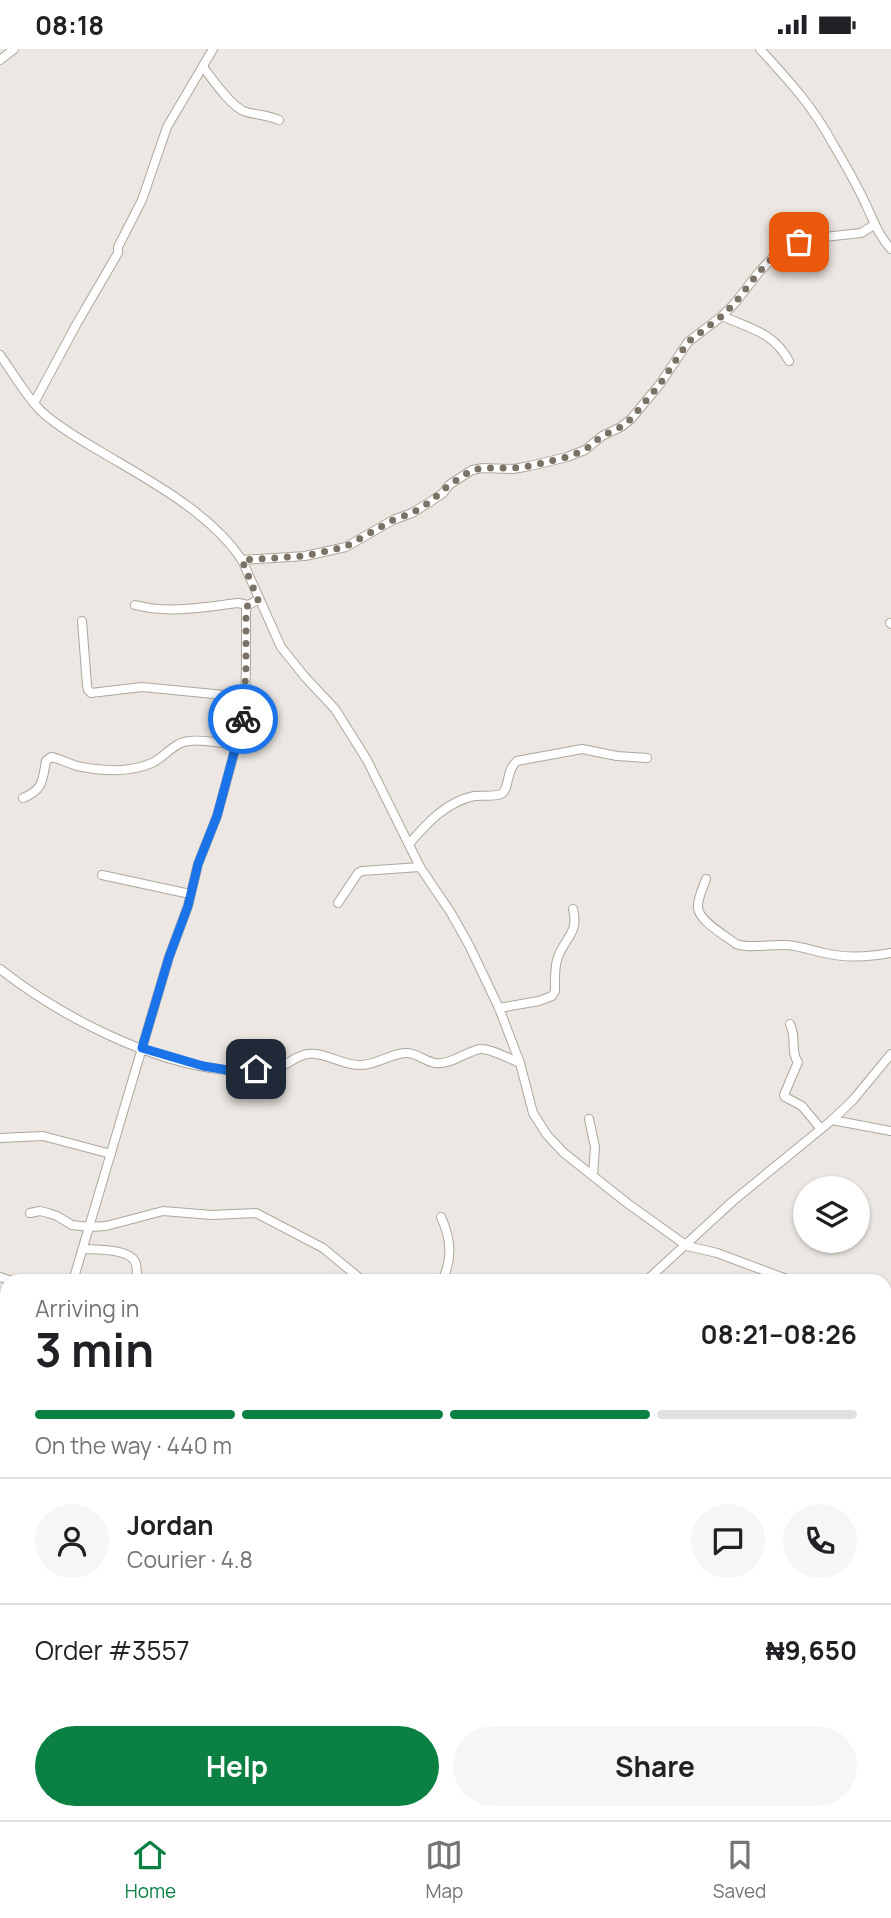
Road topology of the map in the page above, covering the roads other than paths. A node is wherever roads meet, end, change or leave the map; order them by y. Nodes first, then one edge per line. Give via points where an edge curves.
1 (14, 49) edge
2 (213, 49) edge
3 (760, 49) edge
4 (0, 60) edge
5 (203, 68) junction
6 (279, 120) dead end
7 (874, 225) junction
8 (891, 249) edge
9 (722, 316) junction
10 (0, 355) edge
11 (789, 361) dead end
12 (34, 403) junction
13 (242, 560) junction
14 (258, 600) junction
15 (135, 605) dead end
16 (248, 605) junction
17 (82, 621) dead end
18 (245, 694) junction
19 (237, 744) junction
20 (647, 758) dead end
21 (23, 798) dead end
22 (409, 843) junction
23 (420, 867) junction
24 (102, 875) dead end
25 (706, 879) dead end
26 (190, 894) junction
27 (338, 903) dead end
28 (573, 909) dead end
29 (891, 953) edge
30 (0, 969) edge
31 (499, 1008) junction
32 (790, 1024) dead end
33 (142, 1048) junction
34 (891, 1054) edge
35 (520, 1063) junction
36 (589, 1119) dead end
37 (832, 1120) junction
38 (821, 1129) junction
39 (891, 1131) edge
40 (0, 1138) edge
41 (111, 1154) junction
42 (593, 1175) junction
43 (30, 1213) dead end
44 (441, 1217) dead end
45 (89, 1227) junction
46 (687, 1246) junction
47 (83, 1248) junction
48 (75, 1274) edge
49 (137, 1274) edge
50 (355, 1274) edge
51 (445, 1274) edge
52 (655, 1274) edge
53 (773, 1274) edge

1 - 4 street
2 - 5 street
3 - 7 street via 809,104
5 - 6 street via 243,111
5 - 12 street via 167,127 118,253
7 - 8 street
7 - 9 street via 861,233 786,246
9 - 11 street via 774,340
9 - 13 street via 688,342 631,419 585,450 530,466 472,470 412,513 345,547 305,556
10 - 12 street
12 - 13 street via 80,439 180,501
13 - 14 street
14 - 16 street
14 - 22 street via 281,647 335,709 367,760
15 - 16 street via 152,610
16 - 18 street
17 - 18 street via 91,693 142,687
18 - 19 street
19 - 21 street via 180,743 150,764 112,770 51,757 40,787
19 - 26 street
20 - 22 street via 582,750 517,761 510,767 501,794 471,797 449,807
22 - 23 street
23 - 27 street via 362,871
23 - 31 street via 451,913
24 - 26 street
25 - 29 street via 699,914 736,944 797,946 845,956
26 - 33 street
28 - 31 street via 575,926 558,956 552,996
30 - 33 street via 74,1017
31 - 35 street
32 - 38 street via 798,1065 784,1095 802,1106
33 - 35 street via 227,1070 278,1067 307,1054 359,1065 413,1053 434,1063 482,1049
33 - 41 street
34 - 37 street
35 - 42 street via 533,1113 547,1135
36 - 42 street via 595,1147
37 - 38 street
37 - 39 street
38 - 46 street via 733,1201
40 - 41 street via 43,1136
41 - 45 street
42 - 46 street
43 - 45 street via 48,1213 72,1225
44 - 51 street via 450,1245
45 - 47 street
45 - 50 street via 163,1211 257,1213 323,1248
46 - 52 street
46 - 53 street
47 - 48 street
47 - 49 street via 127,1253 136,1263

